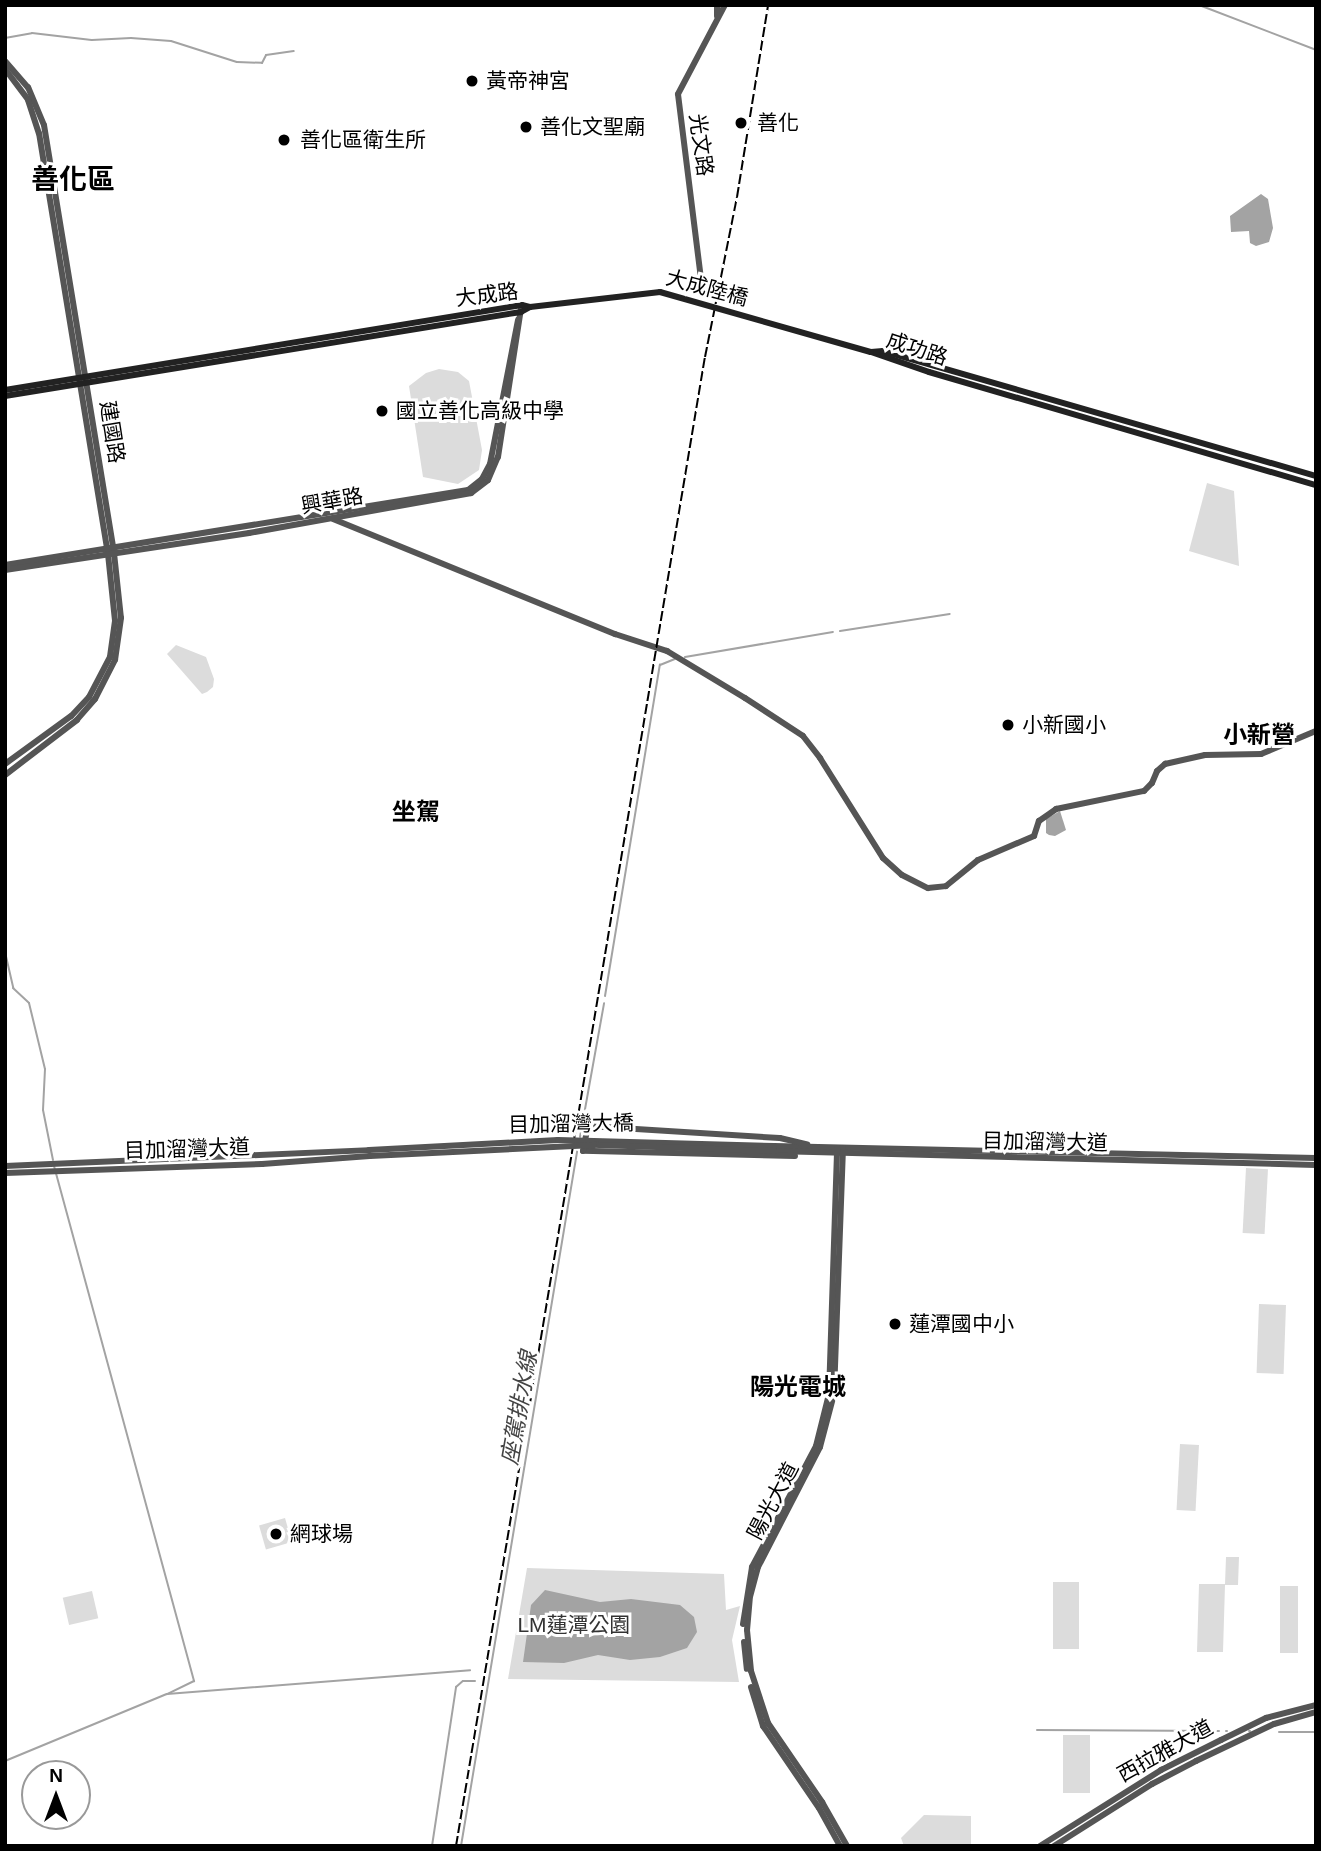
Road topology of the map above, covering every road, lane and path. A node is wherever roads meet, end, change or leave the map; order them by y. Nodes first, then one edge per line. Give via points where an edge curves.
1 (723, 5) edge
2 (5, 61) edge
3 (5, 69) edge
4 (702, 287) dead end
5 (530, 307) joint
6 (521, 308) junction
7 (871, 352) junction
8 (82, 381) junction
9 (5, 390) edge
10 (5, 396) edge
11 (1316, 476) edge
12 (1316, 485) edge
13 (334, 519) junction
14 (111, 551) junction
15 (5, 565) edge
16 (5, 570) edge
17 (1316, 731) edge
18 (5, 764) edge
19 (5, 775) edge
20 (774, 1148) joint
21 (825, 1151) junction
22 (840, 1151) junction
23 (370, 1153) joint
24 (1316, 1158) edge
25 (1316, 1165) edge
26 (5, 1166) edge
27 (56, 1168) junction
28 (5, 1173) edge
29 (1316, 1704) edge
30 (1316, 1712) edge
31 (1222, 1743) junction
32 (840, 1846) edge
33 (847, 1846) edge
34 (1040, 1846) edge
35 (1054, 1846) edge

1 - 4 street, 光文路 via 677,101
2 - 8 street, 建國路 via 28,87 44,125
3 - 8 street, 建國路 via 28,100 40,133
5 - 6 main road, 大成路
5 - 7 main road, 大成陸橋, bridge via 660,292
6 - 8 main road, 大成路
6 - 13 street, 興華路 via 498,457 484,485 463,496
6 - 14 street, 興華路 via 490,464 468,490
7 - 11 main road, 成功路 via 883,351
7 - 12 main road, 成功路
8 - 9 main road, 大成路
8 - 10 main road, 大成路
8 - 14 street, 建國路
13 - 14 street, 興華路
13 - 17 street via 667,651 733,691 803,736 883,859 928,888 946,886 978,860 1032,837 1040,820 1056,809 1144,791 1165,764 1205,755 1261,754
14 - 15 street, 興華路
14 - 16 street, 興華路
14 - 18 street, 建國路 via 116,621 110,657 101,677 71,716
14 - 19 street, 建國路 via 121,627 115,660 101,691 77,720
20 - 21 street, 目加溜灣大道
20 - 23 street, 目加溜灣大橋, bridge via 599,1145
21 - 21 street via 780,1138 588,1126 583,1151 751,1157
21 - 22 street, 目加溜灣大道
22 - 24 street, 目加溜灣大道
22 - 25 street, 目加溜灣大道
22 - 32 street, 陽光大道 via 829,1394 816,1446 752,1567 743,1629 747,1671 763,1726
22 - 33 street, 陽光大道 via 834,1394 820,1447 758,1567 747,1630 751,1671 768,1723
23 - 27 street, 目加溜灣大道 via 262,1164
26 - 27 street, 目加溜灣大道
27 - 28 street, 目加溜灣大道
29 - 31 street, 西拉雅大道 via 1266,1718
30 - 31 street, 西拉雅大道
31 - 34 street, 西拉雅大道 via 1161,1770
31 - 35 street, 西拉雅大道

